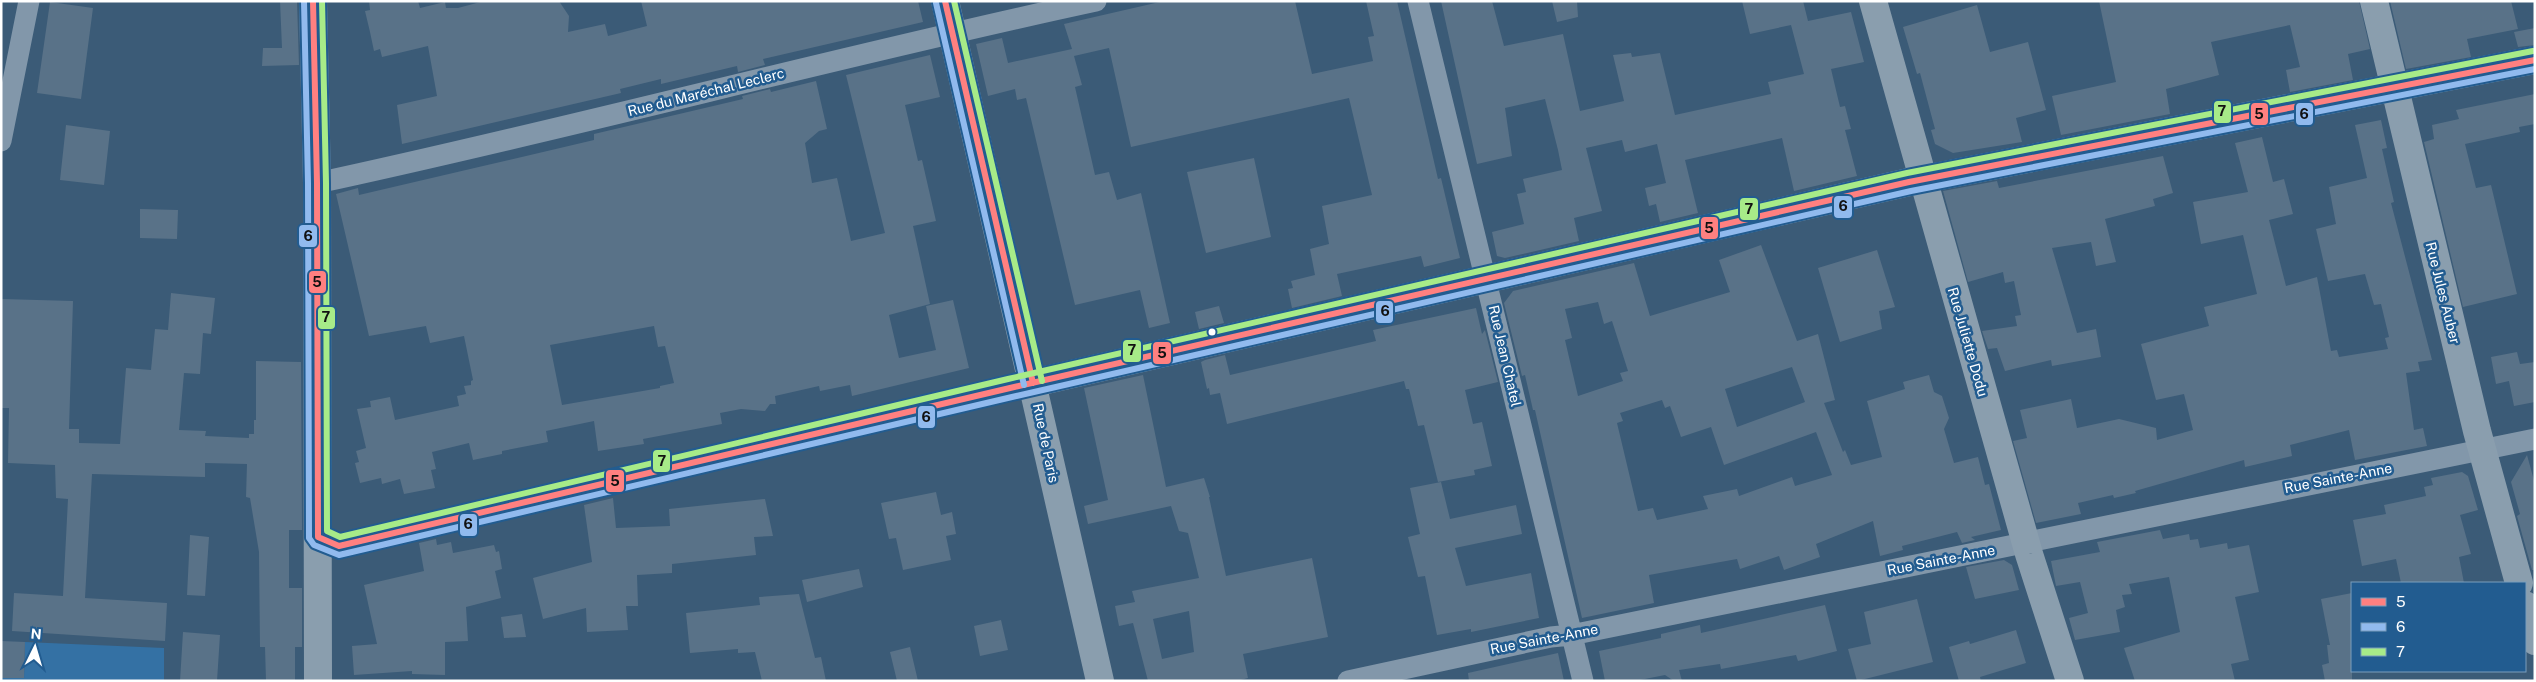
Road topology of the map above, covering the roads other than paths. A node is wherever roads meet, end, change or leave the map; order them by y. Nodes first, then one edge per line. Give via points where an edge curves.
1 (29, 1) edge
2 (313, 1) edge
3 (945, 1) edge
4 (1096, 1) edge
5 (1418, 1) edge
6 (1873, 1) edge
7 (2374, 1) edge
8 (951, 32) junction
9 (2535, 60) edge
10 (2393, 89) junction
11 (1, 141) edge
12 (1922, 179) junction
13 (317, 183) junction
14 (1486, 278) junction
15 (1033, 383) junction
16 (2535, 439) edge
17 (2482, 449) junction
18 (318, 537) junction
19 (2026, 542) junction
20 (2519, 582) edge
21 (2526, 609) edge
22 (1571, 635) junction
23 (2535, 641) edge
24 (318, 681) edge
25 (1100, 681) edge
26 (1348, 681) edge
27 (1583, 681) edge
28 (2070, 681) edge

1 - 11 street
2 - 13 street
3 - 8 street, Rue de Paris
4 - 8 street, Rue du Maréchal Leclerc
5 - 14 street, Rue Jean Chatel
6 - 12 street, Rue Juliette Dodu
7 - 10 street, Rue Jules Auber
8 - 13 street, Rue du Maréchal Leclerc via 577,124
8 - 15 street, Rue de Paris
9 - 10 street
10 - 12 street
10 - 17 street, Rue Jules Auber
12 - 14 street
12 - 19 street, Rue Juliette Dodu
13 - 18 street
14 - 15 street
14 - 22 street, Rue Jean Chatel
15 - 18 street via 339,546
15 - 25 street, Rue de Paris
16 - 17 street, Rue Sainte-Anne
17 - 19 street, Rue Sainte-Anne
17 - 20 street, Rue Jules Auber
18 - 24 street
19 - 22 street, Rue Sainte-Anne
19 - 28 street, Rue Juliette Dodu
21 - 23 street
22 - 26 street, Rue Sainte-Anne
22 - 27 street, Rue Jean Chatel

